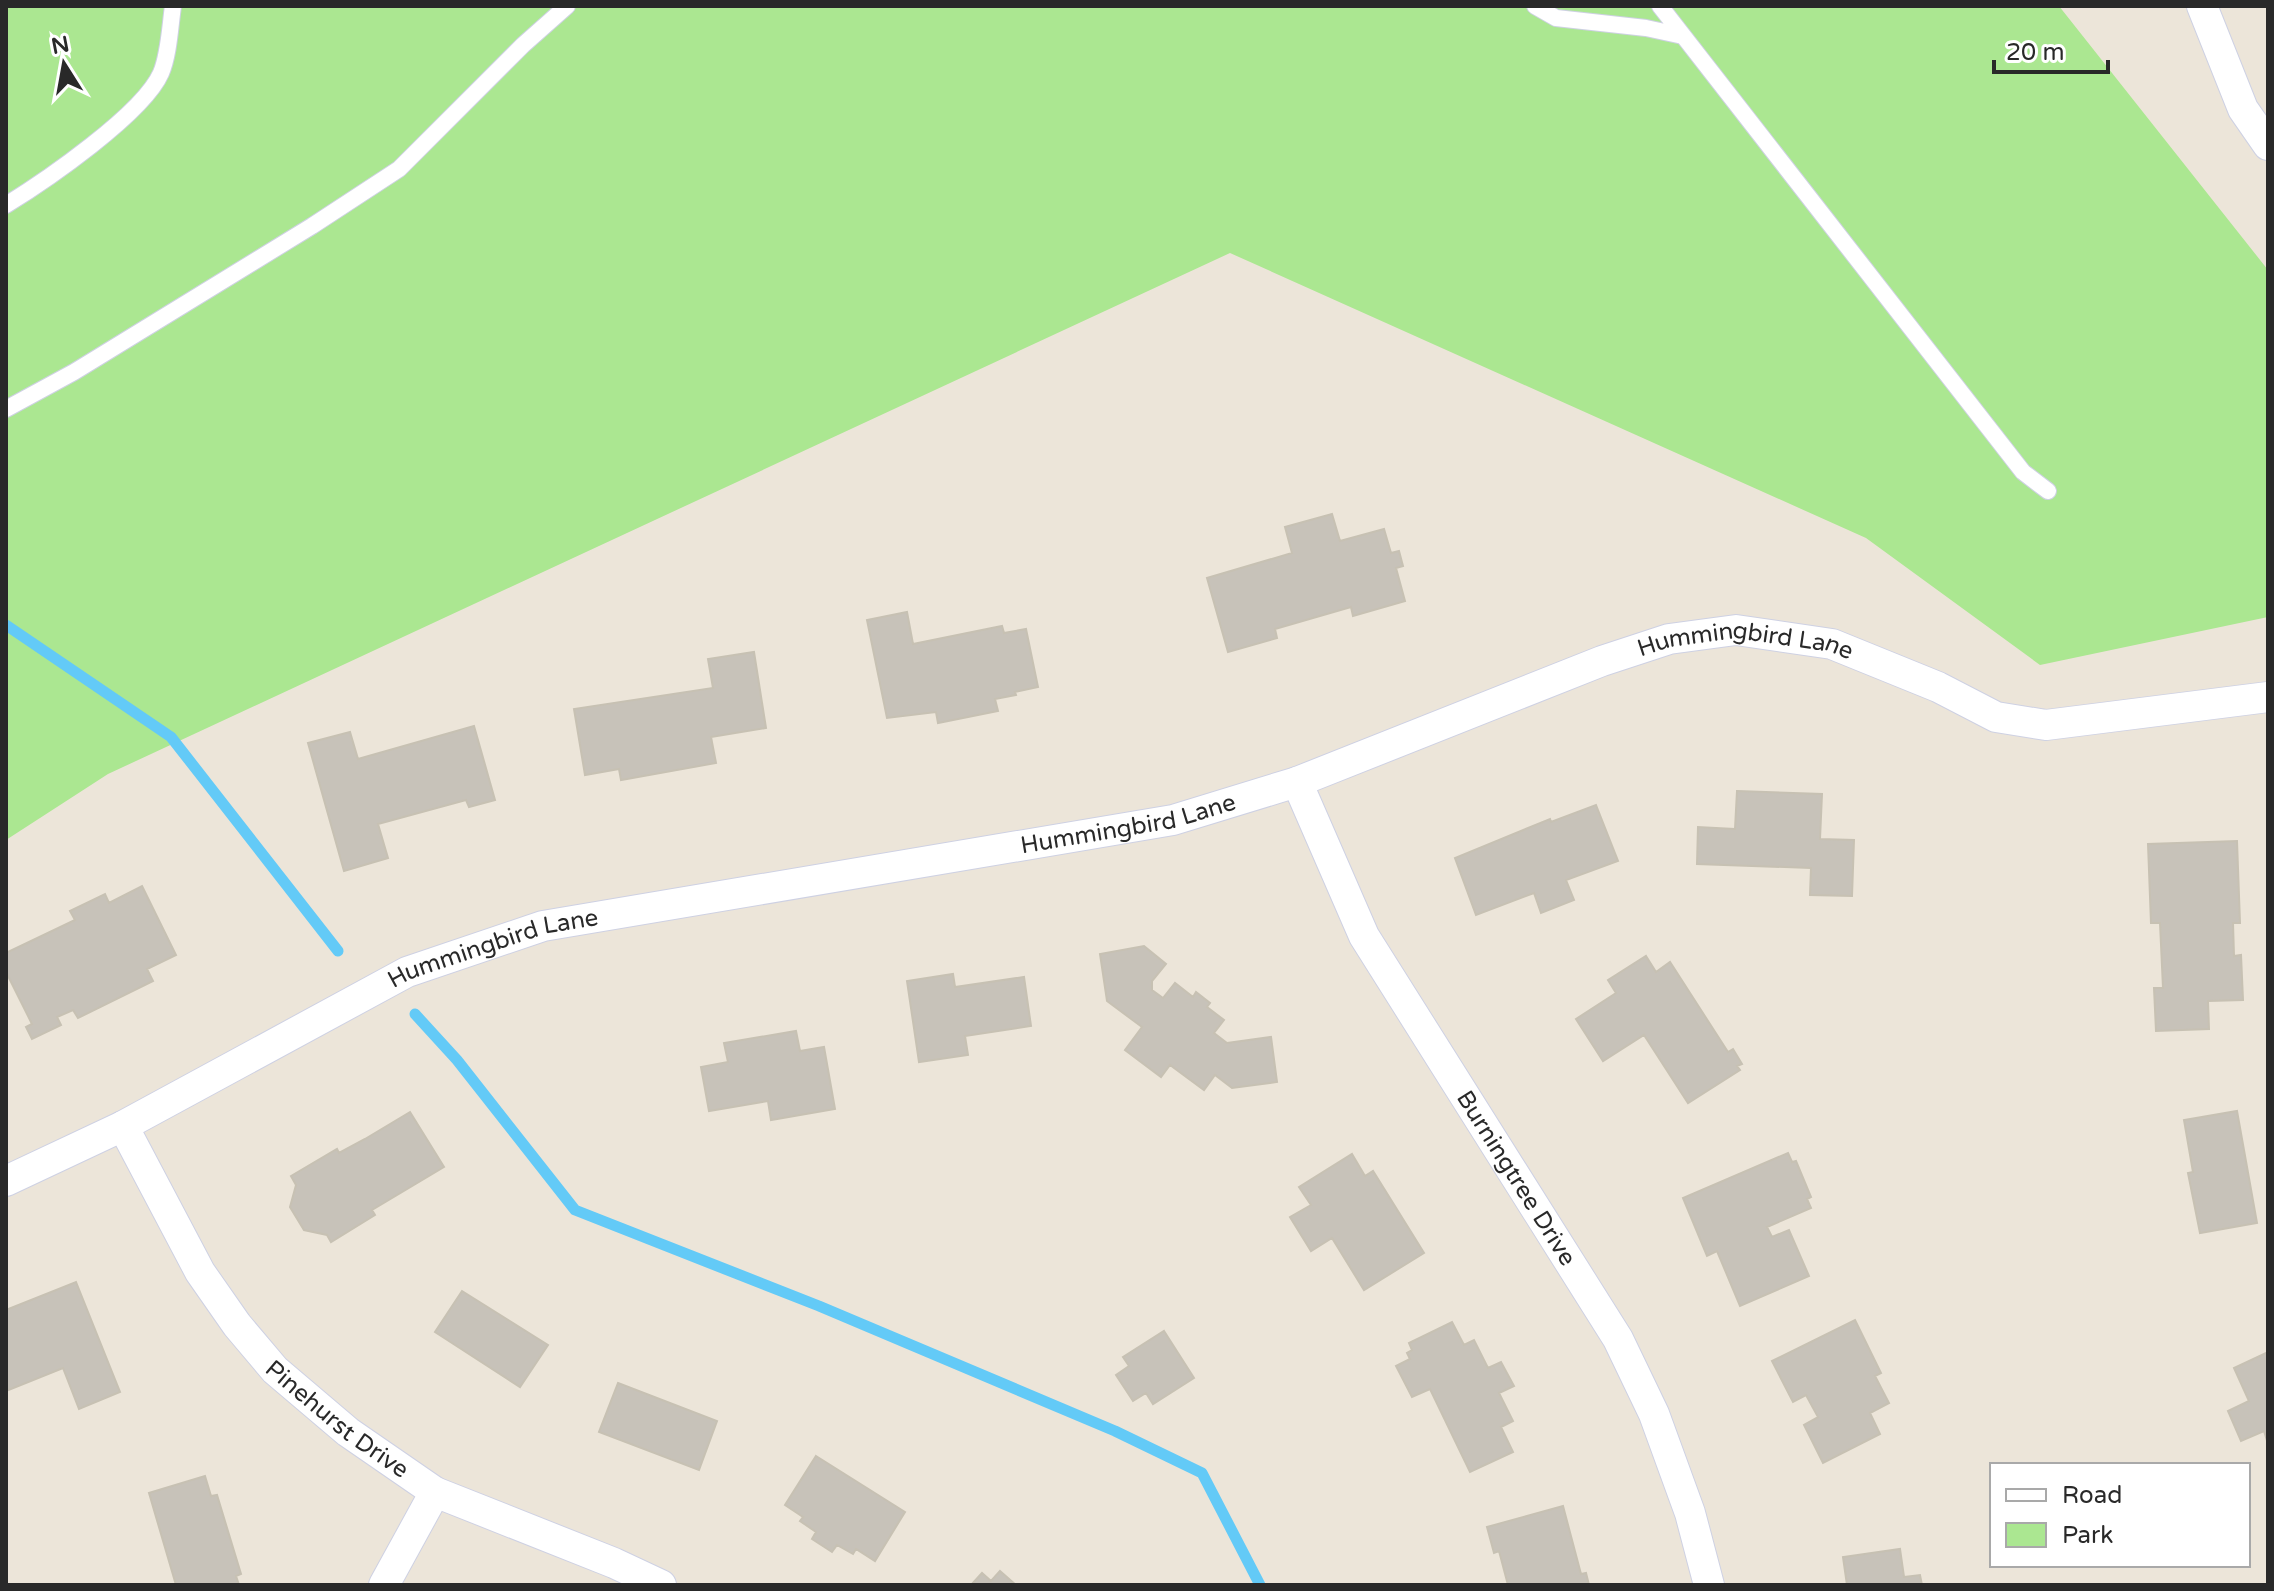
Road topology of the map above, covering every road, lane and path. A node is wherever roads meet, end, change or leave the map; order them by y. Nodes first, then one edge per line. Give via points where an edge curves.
1 (173, 6) edge
2 (567, 6) edge
3 (1535, 6) edge
4 (1660, 6) edge
5 (2202, 6) edge
6 (1683, 36) junction
7 (2268, 145) edge
8 (6, 205) edge
9 (6, 409) edge
10 (2048, 491) dead end
11 (2268, 697) edge
12 (1297, 782) junction
13 (123, 1126) junction
14 (6, 1181) edge
15 (435, 1492) junction
16 (384, 1585) edge
17 (661, 1585) edge
18 (1709, 1585) edge

1 - 8 lane via 161,73 139,105 45,181
2 - 9 lane via 399,169
3 - 6 lane via 1556,18
4 - 6 lane
5 - 7 street via 2243,109
6 - 10 lane via 2023,472
11 - 12 street, Hummingbird Lane via 2046,725 1996,717 1832,644 1736,630 1669,639 1602,661
12 - 13 street, Hummingbird Lane via 1173,820 543,926 407,972
12 - 18 street, Burningtree Drive via 1364,936 1618,1339 1654,1414
13 - 14 street, Hummingbird Lane
13 - 15 street, Pinehurst Drive via 200,1272 275,1370 348,1432
15 - 16 street
15 - 17 street, Pinehurst Drive

